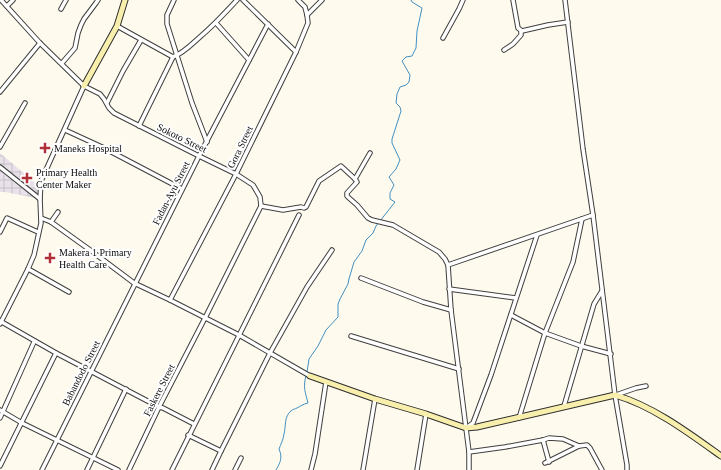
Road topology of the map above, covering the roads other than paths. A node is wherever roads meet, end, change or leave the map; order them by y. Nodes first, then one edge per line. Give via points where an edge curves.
1 (1, 0) edge
2 (13, 0) edge
3 (66, 0) edge
4 (98, 0) edge
5 (125, 0) edge
6 (174, 0) edge
7 (237, 0) edge
8 (243, 0) edge
9 (298, 0) edge
10 (322, 0) edge
11 (463, 0) edge
12 (513, 0) edge
13 (565, 0) edge
14 (7, 6) junction
15 (61, 8) dead end
16 (307, 15) junction
17 (568, 22) junction
18 (216, 23) junction
19 (268, 24) junction
20 (117, 26) junction
21 (521, 31) junction
22 (443, 38) dead end
23 (141, 40) junction
24 (40, 43) junction
25 (504, 50) dead end
26 (296, 52) junction
27 (178, 55) junction
28 (172, 57) junction
29 (249, 60) junction
30 (62, 63) junction
31 (84, 86) junction
32 (0, 92) edge
33 (25, 103) dead end
34 (107, 103) junction
35 (139, 126) junction
36 (64, 130) junction
37 (207, 142) junction
38 (0, 147) edge
39 (370, 153) dead end
40 (199, 156) junction
41 (0, 168) edge
42 (236, 174) junction
43 (355, 179) junction
44 (182, 189) junction
45 (40, 199) junction
46 (261, 206) junction
47 (58, 212) dead end
48 (299, 215) dead end
49 (593, 215) junction
50 (41, 218) junction
51 (582, 219) junction
52 (51, 222) junction
53 (0, 232) edge
54 (38, 232) junction
55 (537, 235) junction
56 (332, 250) dead end
57 (448, 266) junction
58 (28, 269) junction
59 (361, 278) dead end
60 (134, 283) junction
61 (449, 289) junction
62 (602, 291) junction
63 (69, 292) dead end
64 (516, 298) junction
65 (170, 300) junction
66 (452, 310) junction
67 (511, 315) junction
68 (205, 318) junction
69 (0, 322) edge
70 (545, 333) junction
71 (239, 335) junction
72 (351, 336) dead end
73 (34, 342) junction
74 (582, 346) junction
75 (56, 353) junction
76 (270, 353) junction
77 (611, 354) junction
78 (459, 369) junction
79 (90, 372) junction
80 (310, 376) joint
81 (326, 382) junction
82 (646, 386) dead end
83 (126, 389) junction
84 (615, 395) junction
85 (375, 399) junction
86 (564, 406) junction
87 (159, 407) junction
88 (2, 411) edge
89 (426, 414) junction
90 (0, 418) edge
91 (519, 418) junction
92 (22, 423) junction
93 (194, 424) junction
94 (466, 428) junction
95 (188, 435) junction
96 (56, 440) junction
97 (543, 440) junction
98 (579, 446) junction
99 (221, 451) junction
100 (469, 452) junction
101 (721, 456) edge
102 (93, 458) junction
103 (241, 458) dead end
104 (0, 466) edge
105 (42, 470) edge
106 (87, 470) edge
107 (118, 470) edge
108 (129, 470) edge
109 (172, 470) edge
110 (212, 470) edge
111 (235, 470) edge
112 (311, 470) edge
113 (363, 470) edge
114 (417, 470) edge
115 (469, 470) edge
116 (602, 470) edge
117 (627, 470) edge

1 - 14 street, Sokoto Street
2 - 14 street
3 - 15 street
4 - 30 street via 84,18 75,48
5 - 20 main road
6 - 27 street via 167,15 167,24
7 - 18 street
8 - 19 street
9 - 16 street via 305,7
10 - 16 street
11 - 22 street
12 - 21 street via 518,28
13 - 17 street
14 - 24 street, Sokoto Street
16 - 26 street, Gora Street via 308,23
17 - 21 street
17 - 49 street
18 - 27 street
18 - 29 street
19 - 26 street
19 - 29 street, Fadan-Ayu Street
20 - 23 street
20 - 31 main road
21 - 25 street via 513,44
23 - 28 street
23 - 34 street
24 - 30 street, Sokoto Street
24 - 32 street
26 - 42 street, Gora Street
27 - 28 street
27 - 37 street
28 - 35 street
29 - 37 street, Fadan-Ayu Street
30 - 31 street, Sokoto Street
31 - 34 street, Sokoto Street via 100,94
31 - 36 street
33 - 38 street
34 - 35 street, Sokoto Street via 114,113
35 - 40 street, Sokoto Street
36 - 44 street
36 - 45 street via 41,181
37 - 40 street, Fadan-Ayu Street
39 - 43 street
40 - 42 street, Sokoto Street
40 - 44 street, Fadan-Ayu Street
41 - 45 street
42 - 46 street, Sokoto Street via 253,185 260,197
42 - 65 street, Gora Street
43 - 46 street via 341,166 319,181 304,208 283,210
43 - 57 street via 356,182 347,196 368,218 393,225 439,252
44 - 60 street, Fadan-Ayu Street
45 - 50 street
46 - 68 street
47 - 52 street
48 - 71 street
49 - 51 street
49 - 62 street
50 - 52 street
50 - 54 street
51 - 55 street
51 - 70 street via 573,262
52 - 60 street
53 - 54 street via 7,218
54 - 58 street via 34,255
55 - 57 street
55 - 64 street
56 - 76 street via 307,287
57 - 61 street
58 - 63 street
58 - 69 street
59 - 66 street
60 - 65 street
60 - 79 street, Babandodo Street
61 - 64 street
61 - 66 street
62 - 74 street via 594,304
62 - 77 street
64 - 67 street
65 - 68 street
66 - 78 street
67 - 70 street
67 - 94 street via 473,423
68 - 71 street
68 - 87 street, Faskere Street
69 - 73 street
70 - 74 street
70 - 91 street
71 - 76 street
71 - 93 street
72 - 78 street
73 - 75 street
73 - 88 street
74 - 77 street
74 - 86 street
75 - 79 street
75 - 92 street
76 - 80 street
76 - 99 street
77 - 84 street
78 - 94 street
79 - 83 street
79 - 96 street, Babandodo Street
80 - 81 main road
81 - 85 main road
81 - 112 street
82 - 84 street
83 - 87 street
83 - 102 street
84 - 86 main road
84 - 101 main road via 639,404 679,426
84 - 117 street
85 - 89 main road
85 - 113 street
86 - 91 main road
87 - 93 street
87 - 108 street, Faskere Street
88 - 90 street
88 - 92 street
89 - 94 main road
89 - 114 street
91 - 94 main road
92 - 96 street
92 - 104 street
93 - 95 street
94 - 100 street
95 - 99 street
95 - 109 street
96 - 102 street
96 - 105 street, Babandodo Street
97 - 98 street via 563,439
97 - 98 street via 547,463
97 - 100 street
98 - 116 street via 587,445 590,448
99 - 110 street
100 - 115 street
102 - 106 street
102 - 107 street
103 - 111 street

